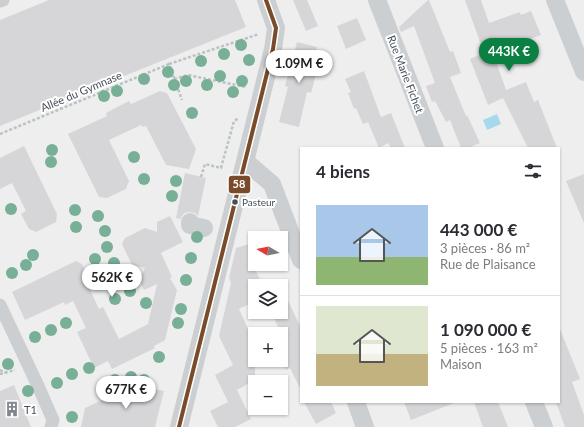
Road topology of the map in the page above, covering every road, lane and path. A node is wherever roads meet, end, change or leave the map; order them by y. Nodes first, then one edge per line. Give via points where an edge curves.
1 (266, 0) edge
2 (377, 0) edge
3 (555, 0) edge
4 (276, 28) junction
5 (169, 64) junction
6 (584, 72) edge
7 (174, 79) junction
8 (251, 89) dead end
9 (182, 100) dead end
10 (240, 118) dead end
11 (0, 134) edge
12 (435, 147) edge
13 (244, 161) junction
14 (201, 177) dead end
15 (300, 257) edge
16 (0, 305) edge
17 (0, 370) edge
18 (6, 373) dead end
19 (356, 403) edge
20 (534, 403) edge
21 (51, 427) edge
22 (179, 427) edge
23 (366, 427) edge
24 (544, 427) edge

1 - 4 street
2 - 12 street, Rue Marie Fichet
3 - 6 street
4 - 5 path, Allée du Gymnase
4 - 13 street
5 - 7 path
5 - 11 path, Allée du Gymnase
7 - 8 path via 188,75
7 - 9 path
10 - 14 path via 234,121 221,168 204,164
13 - 15 street via 272,184
13 - 22 street
16 - 21 street via 53,420
17 - 18 path
19 - 23 street
20 - 24 street

